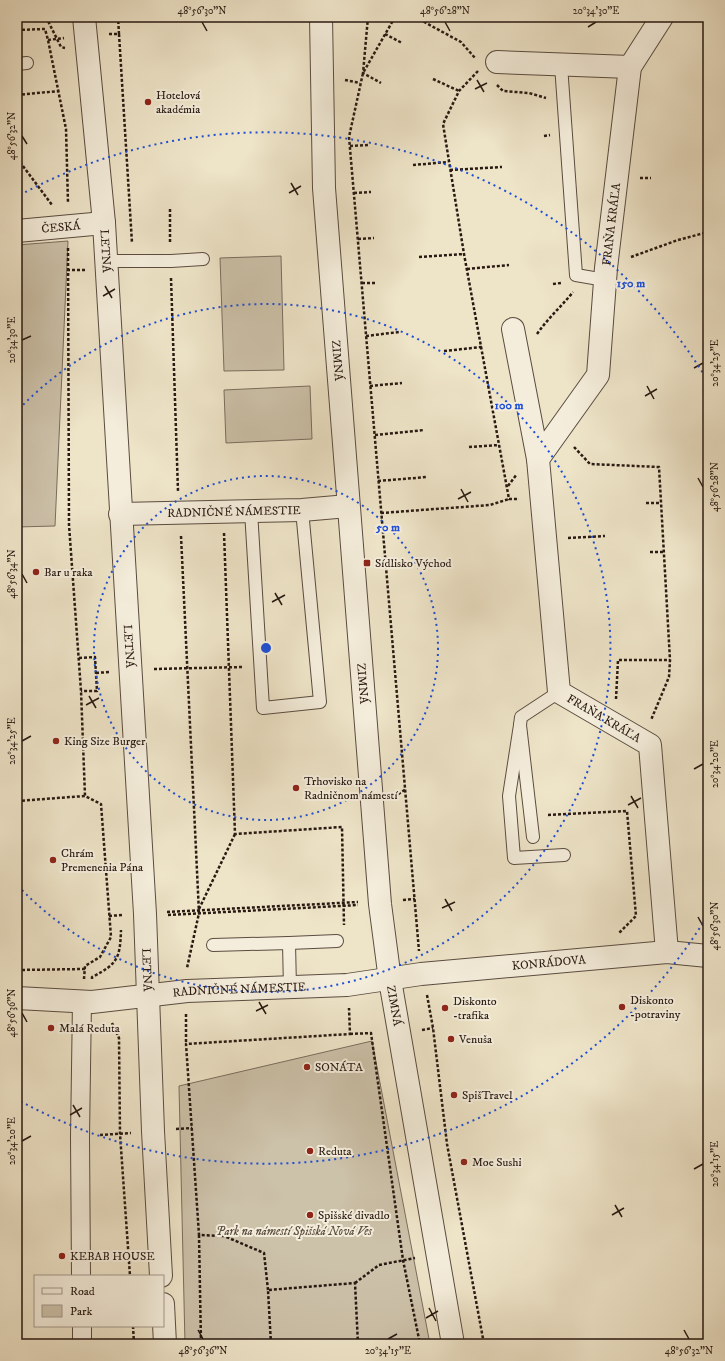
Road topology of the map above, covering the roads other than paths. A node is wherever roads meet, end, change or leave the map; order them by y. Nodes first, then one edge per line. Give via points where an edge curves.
1 (84, 17) edge
2 (321, 17) edge
3 (662, 17) edge
4 (497, 62) road end
5 (561, 65) junction
6 (630, 67) junction
7 (104, 223) junction
8 (17, 231) edge
9 (203, 259) dead end
10 (106, 261) junction
11 (605, 274) junction
12 (513, 329) dead end
13 (538, 459) junction
14 (348, 506) junction
15 (302, 510) junction
16 (251, 511) junction
17 (120, 514) junction
18 (559, 692) junction
19 (520, 725) junction
20 (532, 837) dead end
21 (564, 855) dead end
22 (337, 941) dead end
23 (289, 943) junction
24 (213, 945) dead end
25 (667, 952) junction
26 (708, 956) edge
27 (390, 980) junction
28 (290, 988) junction
29 (147, 994) junction
30 (17, 998) edge
31 (82, 1001) junction
32 (81, 1275) edge
33 (161, 1275) edge
34 (164, 1324) edge
35 (82, 1327) edge
36 (82, 1344) edge
37 (165, 1344) edge
38 (453, 1344) edge

1 - 7 street, LETNÁ
2 - 14 street, ZIMNÁ via 324,188
3 - 6 street, FRAŇA KRÁĽA
4 - 5 street
5 - 6 street
5 - 11 lane via 576,275
6 - 11 street, FRAŇA KRÁĽA
7 - 8 street, ČESKÁ
7 - 10 street, LETNÁ
9 - 10 lane
10 - 17 street, LETNÁ
11 - 13 street, FRAŇA KRÁĽA via 598,375
12 - 13 street, FRAŇA KRÁĽA
13 - 18 street, FRAŇA KRÁĽA
14 - 15 street, RADNIČNÉ NÁMESTIE
14 - 27 street, ZIMNÁ via 380,902
15 - 16 street, RADNIČNÉ NÁMESTIE
15 - 16 lane via 320,702 262,708
16 - 17 street, RADNIČNÉ NÁMESTIE
17 - 29 street, LETNÁ via 145,914
18 - 19 lane via 521,717
18 - 25 street, FRAŇA KRÁĽA via 650,745
19 - 20 lane
19 - 21 lane via 509,796 514,858
22 - 23 lane
23 - 24 lane
23 - 28 lane
25 - 26 street, KONRÁDOVA
25 - 27 street, KONRÁDOVA via 421,974
27 - 28 street, RADNIČNÉ NÁMESTIE
27 - 38 street, ZIMNÁ
28 - 29 street, RADNIČNÉ NÁMESTIE
29 - 31 street, RADNIČNÉ NÁMESTIE via 92,1002
29 - 33 street, LETNÁ
30 - 31 street, RADNIČNÉ NÁMESTIE
31 - 32 street
34 - 37 street
35 - 36 street

